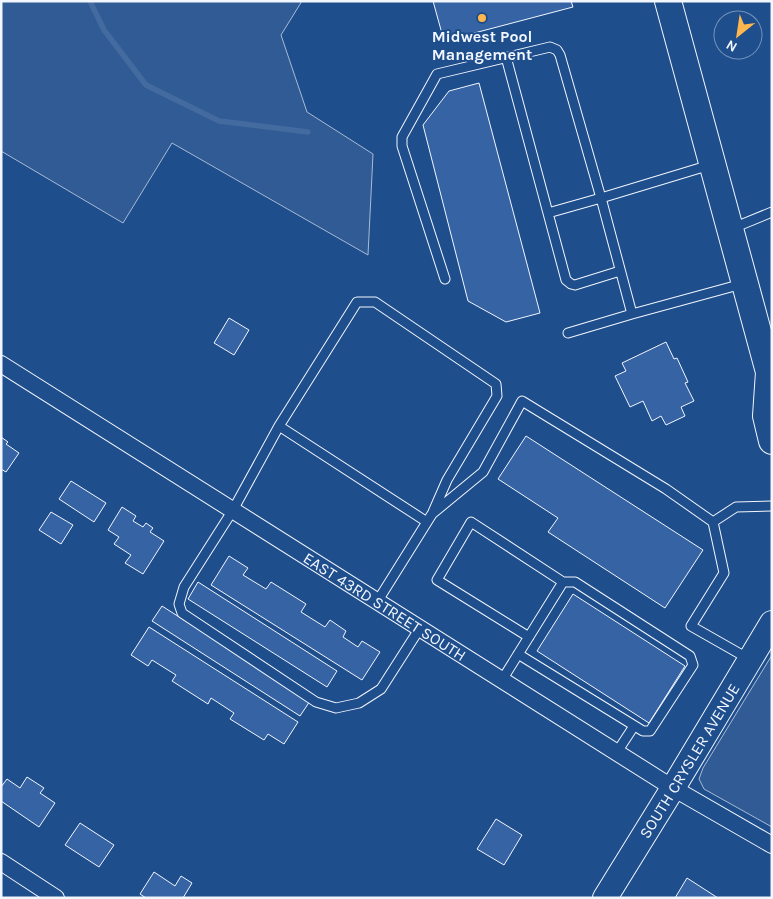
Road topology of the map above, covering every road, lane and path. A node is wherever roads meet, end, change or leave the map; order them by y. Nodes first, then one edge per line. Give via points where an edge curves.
1 (668, 1) edge
2 (506, 58) junction
3 (712, 164) junction
4 (601, 198) junction
5 (772, 212) edge
6 (548, 213) junction
7 (730, 230) junction
8 (620, 271) junction
9 (445, 279) dead end
10 (744, 283) junction
11 (632, 314) junction
12 (568, 333) dead end
13 (1, 364) edge
14 (771, 373) edge
15 (279, 426) junction
16 (772, 441) edge
17 (772, 506) edge
18 (232, 510) junction
19 (430, 518) junction
20 (713, 522) junction
21 (563, 582) junction
22 (377, 602) junction
23 (772, 623) edge
24 (420, 628) junction
25 (529, 637) junction
26 (518, 654) junction
27 (749, 659) junction
28 (502, 680) junction
29 (634, 726) junction
30 (616, 752) junction
31 (673, 788) junction
32 (772, 845) edge
33 (1, 862) edge
34 (56, 898) edge
35 (605, 898) edge

1 - 3 main road
2 - 4 lane via 550,47 557,50
2 - 6 lane
2 - 9 lane via 437,74 402,138
3 - 4 lane
3 - 7 main road
4 - 6 lane
4 - 8 lane
5 - 7 lane
6 - 8 lane via 568,282 575,284
7 - 10 main road
8 - 11 lane
10 - 11 lane
10 - 14 main road
11 - 12 lane
13 - 18 street, EAST 43RD STREET SOUTH
14 - 16 main road via 766,416
15 - 18 lane
15 - 19 lane
15 - 19 lane via 357,302 375,302 496,384 497,396 447,480
17 - 20 lane via 736,507
18 - 22 street, EAST 43RD STREET SOUTH
18 - 24 lane via 184,587 179,604 182,613 316,702 336,708 359,703 381,690
19 - 20 lane via 483,472 522,401 666,489
19 - 22 lane
20 - 27 lane via 724,573 691,626
21 - 25 lane
21 - 25 lane via 471,522 437,580
21 - 29 lane via 575,582 690,656 693,666 650,732
22 - 24 street, EAST 43RD STREET SOUTH
23 - 27 main road, SOUTH CRYSLER AVENUE
24 - 28 street, EAST 43RD STREET SOUTH
25 - 26 lane
26 - 28 lane
26 - 29 lane
27 - 31 main road, SOUTH CRYSLER AVENUE
28 - 30 street, EAST 43RD STREET SOUTH
29 - 30 lane
30 - 31 street, EAST 43RD STREET SOUTH
31 - 32 street, EAST 43RD STREET SOUTH
31 - 35 main road, SOUTH CRYSLER AVENUE
33 - 34 street

